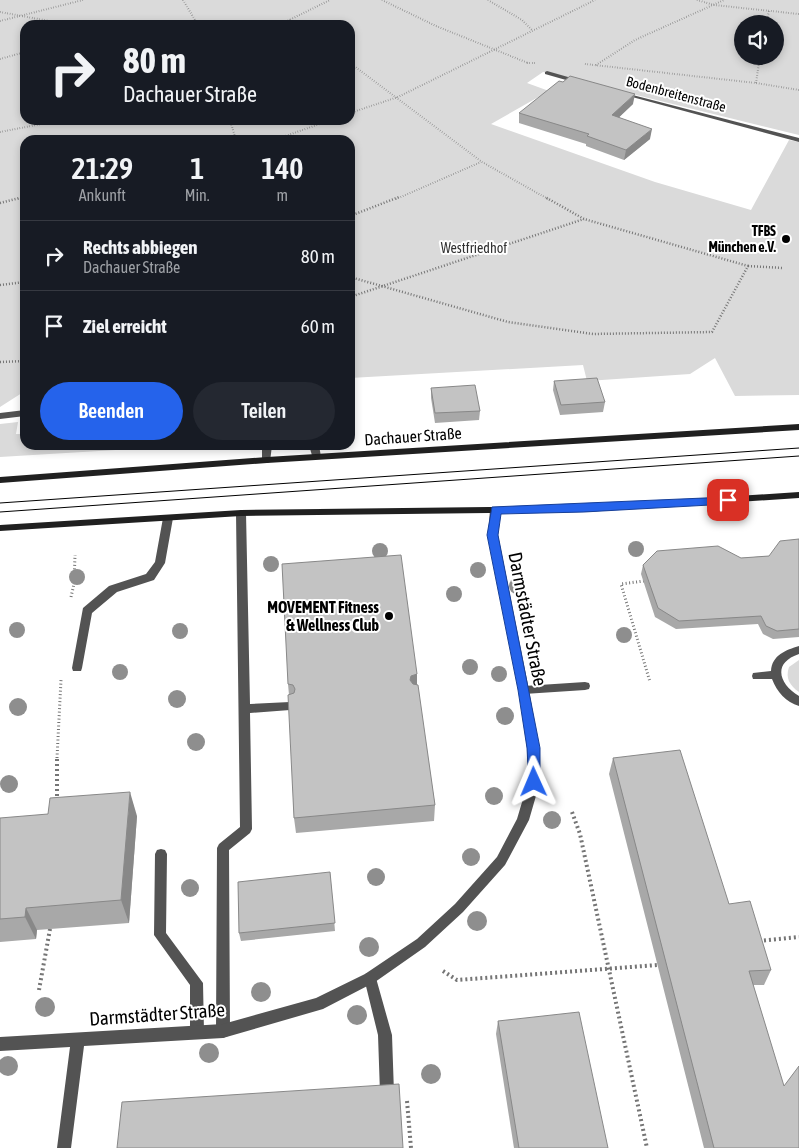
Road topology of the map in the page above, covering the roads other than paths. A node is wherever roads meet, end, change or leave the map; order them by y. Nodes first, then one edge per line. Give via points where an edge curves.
1 (547, 73) dead end
2 (584, 83) edge
3 (612, 90) edge
4 (677, 108) junction
5 (670, 115) dead end
6 (799, 140) edge
7 (20, 414) edge
8 (0, 416) edge
9 (799, 427) edge
10 (267, 450) edge
11 (315, 450) edge
12 (316, 457) junction
13 (267, 460) junction
14 (0, 480) edge
15 (799, 495) edge
16 (496, 510) junction
17 (240, 513) junction
18 (168, 518) junction
19 (0, 528) edge
20 (799, 650) edge
21 (77, 668) dead end
22 (775, 675) junction
23 (757, 676) dead end
24 (585, 686) dead end
25 (524, 690) junction
26 (799, 702) edge
27 (290, 706) edge
28 (245, 709) junction
29 (161, 854) dead end
30 (370, 978) junction
31 (223, 1030) junction
32 (198, 1032) junction
33 (78, 1039) junction
34 (0, 1044) edge
35 (387, 1093) edge
36 (64, 1148) edge

1 - 2 street
3 - 4 street, Bodenbreitenstraße
4 - 5 street
4 - 6 street, Bodenbreitenstraße
7 - 8 street
9 - 12 main road, Dachauer Straße
10 - 13 street
11 - 12 street
12 - 13 main road, Dachauer Straße
13 - 14 main road, Dachauer Straße
15 - 16 main road via 620,507
16 - 17 main road
16 - 25 street, Darmstädter Straße via 493,535
17 - 18 main road
17 - 28 street
18 - 19 main road
18 - 21 street via 160,563 150,577 113,589 87,611
20 - 22 street via 780,659
22 - 23 street
22 - 26 street via 784,692
24 - 25 street
25 - 30 street, Darmstädter Straße via 533,748 534,782 523,820 501,861 459,908 421,943
27 - 28 street
28 - 31 street via 246,829 223,848
29 - 32 street via 160,934 196,983
30 - 31 street, Darmstädter Straße via 318,1004
30 - 35 street via 384,1035
31 - 32 street, Darmstädter Straße
32 - 33 street, Darmstädter Straße
33 - 34 street, Darmstädter Straße
33 - 36 street

